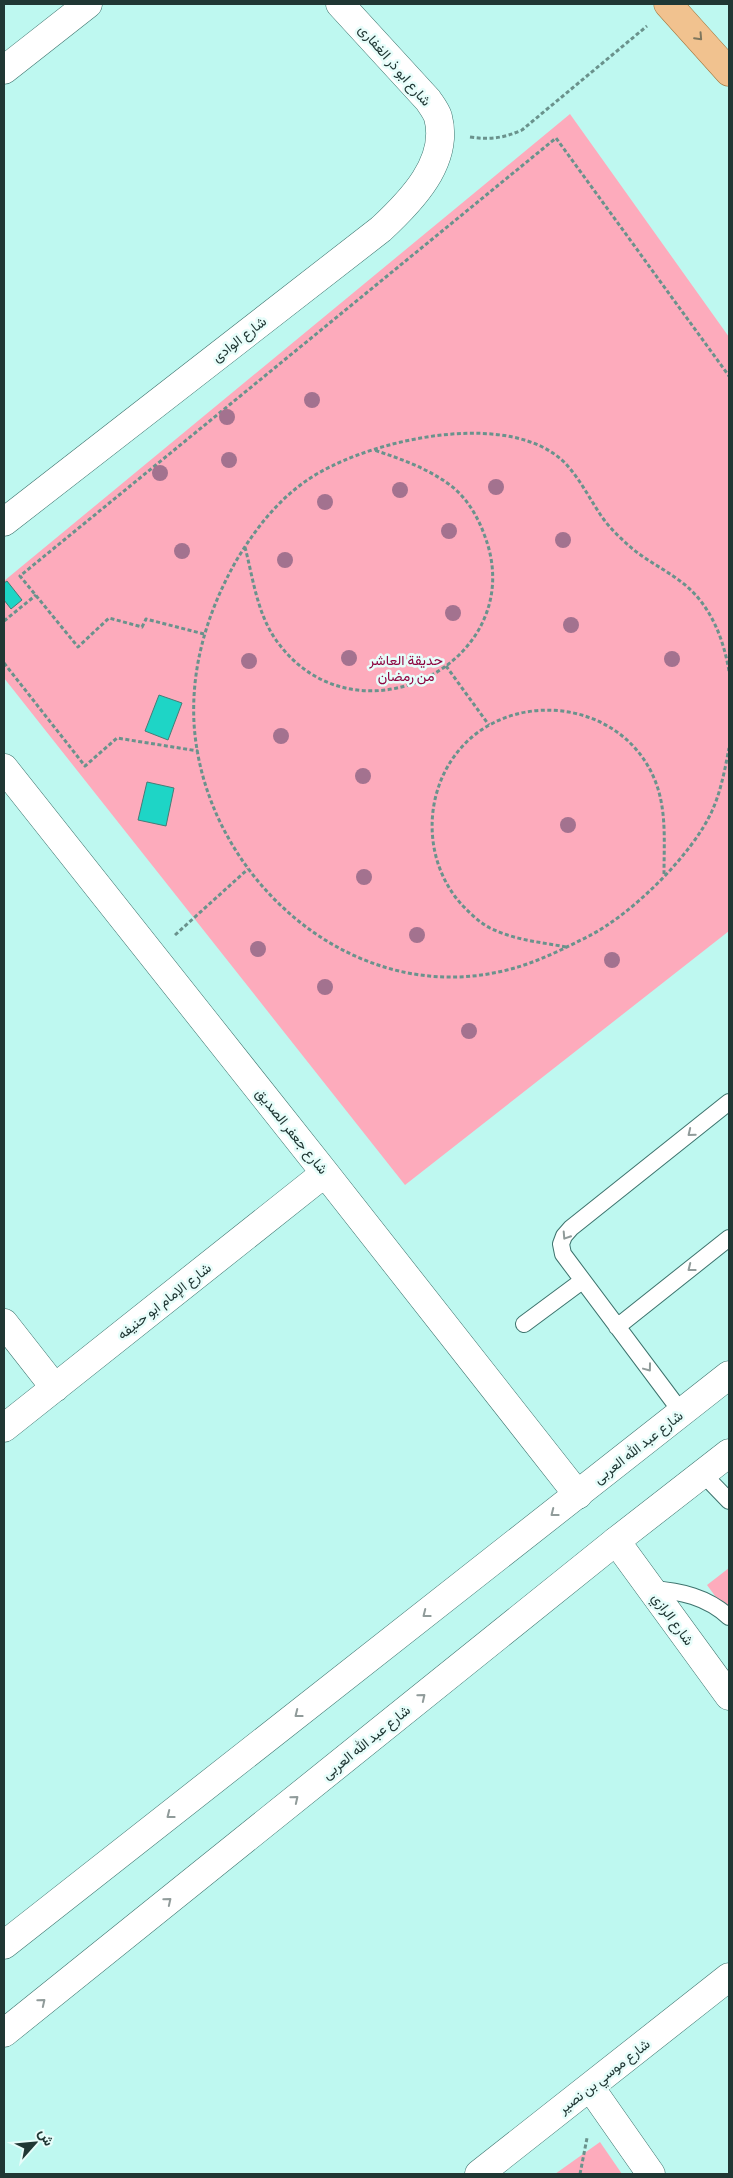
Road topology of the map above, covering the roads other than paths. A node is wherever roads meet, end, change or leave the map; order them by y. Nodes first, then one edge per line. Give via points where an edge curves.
1 (88, 4) edge
2 (340, 4) edge
3 (669, 5) edge
4 (4, 70) edge
5 (729, 72) edge
6 (440, 131) joint
7 (4, 522) edge
8 (4, 768) edge
9 (729, 1102) edge
10 (325, 1173) junction
11 (729, 1238) edge
12 (582, 1281) junction
13 (4, 1323) edge
14 (524, 1324) dead end
15 (617, 1327) junction
16 (729, 1374) edge
17 (55, 1388) junction
18 (682, 1413) junction
19 (4, 1428) edge
20 (729, 1453) edge
21 (703, 1474) junction
22 (578, 1495) junction
23 (729, 1500) edge
24 (616, 1541) junction
25 (651, 1589) junction
26 (729, 1617) edge
27 (729, 1696) edge
28 (4, 1946) edge
29 (729, 1977) edge
30 (4, 2033) edge
31 (590, 2087) junction
32 (479, 2174) edge
33 (651, 2174) edge

1 - 4 street
2 - 6 street, شارع ابو ذر الغفارى via 428,100 438,116
3 -> 5 main road
6 - 7 street, شارع الوادى via 435,156 418,190 381,229
8 - 10 street, شارع جعفر الصديق
9 -> 12 lane via 564,1236 561,1244 563,1254
10 - 17 street, شارع الإمام ابو حنيفه
10 - 22 street, شارع جعفر الصديق
11 -> 15 lane
12 - 14 lane
12 - 15 lane
13 - 17 street
15 -> 18 lane
16 - 18 street, شارع عبد الله العربى
17 - 19 street, شارع الإمام ابو حنيفه
18 - 22 street, شارع عبد الله العربى
20 - 21 street, شارع عبد الله العربى
21 - 23 lane
21 - 24 street, شارع عبد الله العربى
22 -> 28 street, شارع عبد الله العربى
24 - 25 street, شارع الرازي
30 -> 24 street, شارع عبد الله العربى
25 - 26 lane via 702,1599 716,1605
25 - 27 street, شارع الرازي
29 - 31 street, شارع موسي بن نصير
31 - 32 street, شارع موسي بن نصير
31 - 33 street

